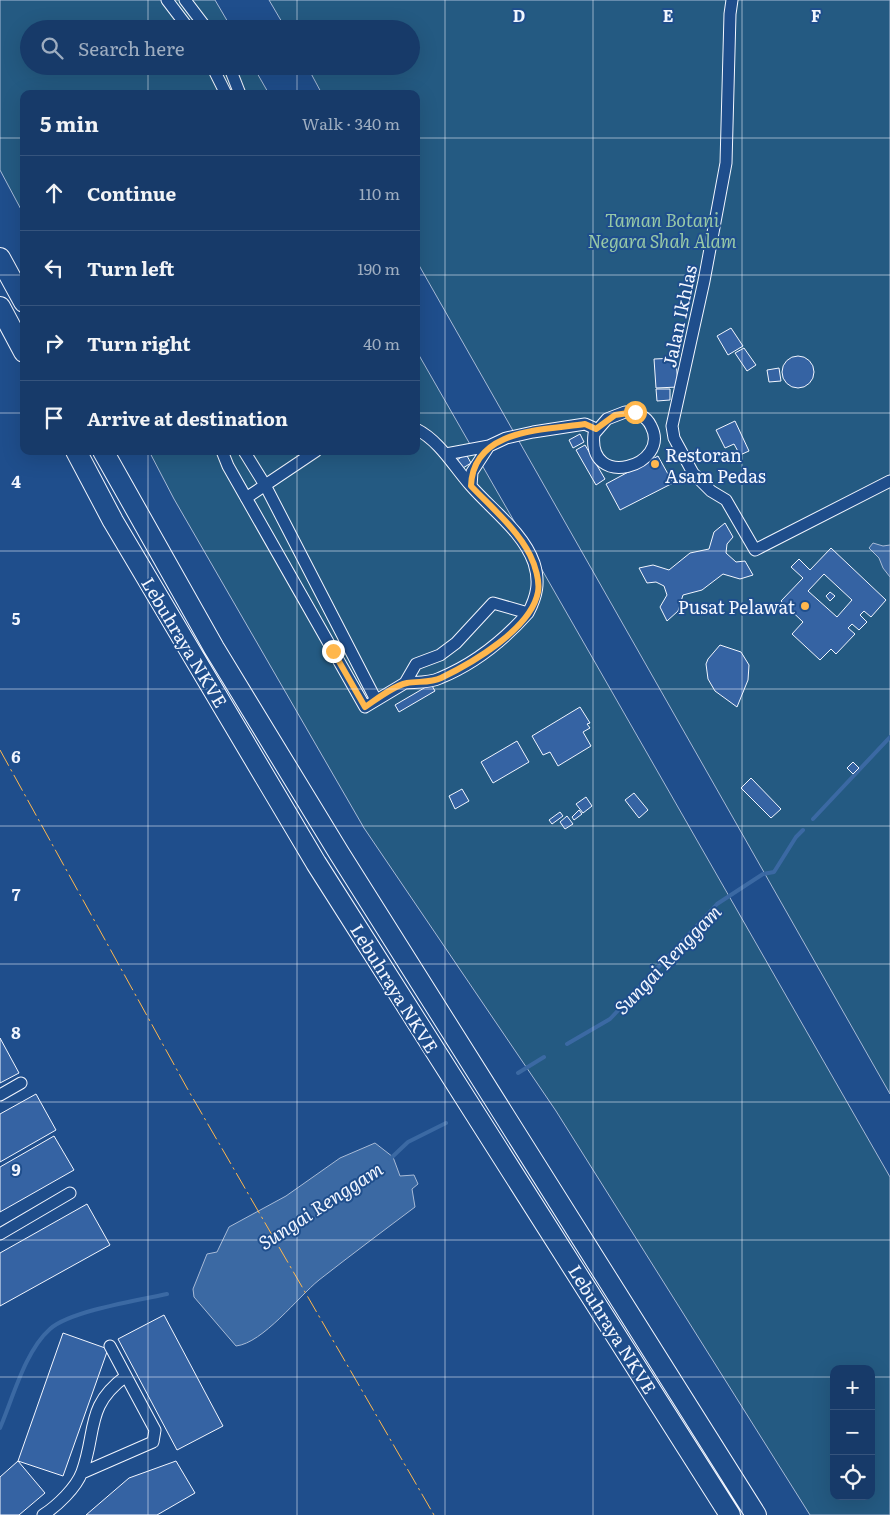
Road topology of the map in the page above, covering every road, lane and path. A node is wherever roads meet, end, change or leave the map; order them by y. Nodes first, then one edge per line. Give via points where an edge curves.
1 (166, 0) edge
2 (185, 0) edge
3 (732, 0) edge
4 (182, 20) edge
5 (200, 20) edge
6 (216, 75) edge
7 (233, 75) edge
8 (224, 90) edge
9 (238, 90) edge
10 (0, 258) edge
11 (20, 295) edge
12 (0, 307) edge
13 (20, 344) edge
14 (672, 426) junction
15 (596, 429) junction
16 (653, 430) junction
17 (420, 431) edge
18 (489, 446) junction
19 (446, 454) junction
20 (78, 455) edge
21 (105, 455) edge
22 (224, 455) edge
23 (246, 455) edge
24 (310, 455) edge
25 (890, 482) edge
26 (265, 485) junction
27 (471, 486) junction
28 (246, 498) junction
29 (528, 613) junction
30 (405, 683) junction
31 (376, 700) junction
32 (21, 1083) dead end
33 (0, 1095) edge
34 (70, 1193) dead end
35 (0, 1234) edge
36 (110, 1346) dead end
37 (126, 1376) junction
38 (82, 1473) junction
39 (43, 1515) edge
40 (730, 1515) edge
41 (756, 1515) edge

1 - 4 street
2 - 5 street
3 - 14 street, Jalan Ikhlas via 726,163
6 - 8 street
7 - 9 street
10 - 11 highway
12 - 13 highway
14 - 16 street
14 - 25 street via 674,438 693,473 711,491 726,500 755,550
15 - 16 street via 607,419 635,412 643,416
15 - 16 street via 593,442 598,458 612,468 633,466 648,455 654,446
15 - 18 street via 585,424 533,432
17 - 19 street
18 - 19 street
18 - 27 street via 472,472
19 - 27 street
20 - 40 highway, Lebuhraya NKVE via 113,521 316,863
21 - 41 highway, Lebuhraya NKVE via 214,648 339,853
22 - 28 street
23 - 26 street
24 - 26 street
26 - 28 street
26 - 31 street
27 - 29 street via 501,517 534,563 538,592
28 - 31 street via 365,707
29 - 30 street via 501,641 475,659 439,679
29 - 30 street via 493,604 448,649 416,664
30 - 31 street
32 - 33 street
34 - 35 street
36 - 37 street
37 - 38 street via 106,1393 94,1414
37 - 38 street via 155,1430 153,1442
38 - 39 street via 63,1498

